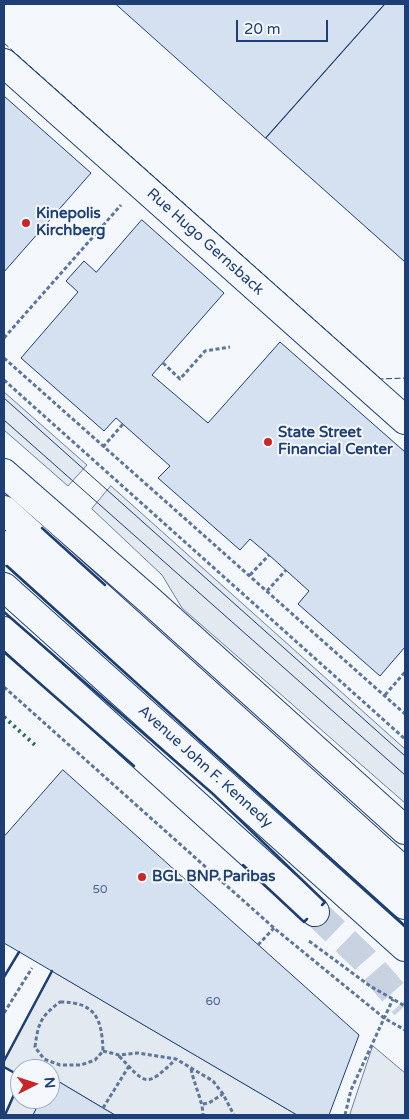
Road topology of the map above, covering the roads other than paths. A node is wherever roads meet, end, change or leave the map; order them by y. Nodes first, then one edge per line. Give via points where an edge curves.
1 (4, 63) edge
2 (405, 420) edge
3 (4, 473) edge
4 (4, 510) edge
5 (4, 545) edge
6 (4, 587) edge
7 (4, 631) edge
8 (405, 830) edge
9 (405, 872) edge
10 (405, 905) edge
11 (315, 912) tunnel mouth
12 (405, 947) edge

1 - 2 main road, Rue Hugo Gernsback
3 - 8 main road
4 - 9 main road
5 - 10 main road
6 - 12 main road, Avenue John F. Kennedy
7 - 11 main road

